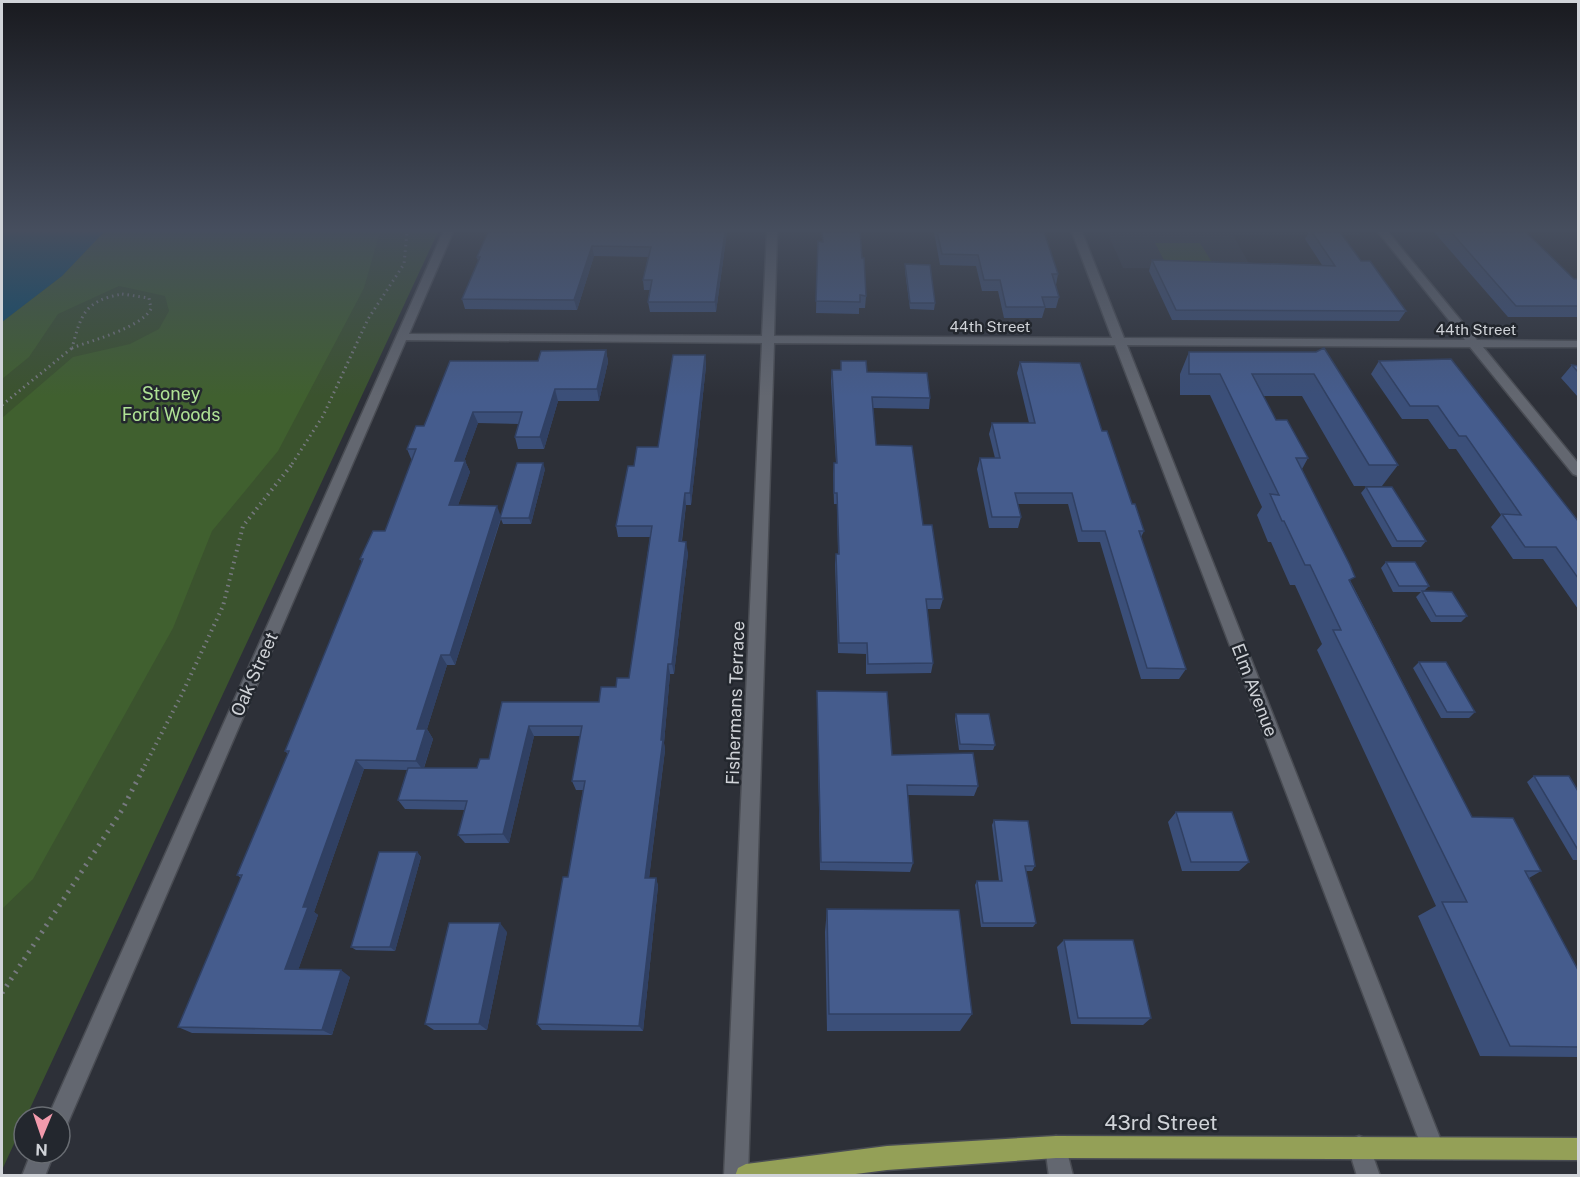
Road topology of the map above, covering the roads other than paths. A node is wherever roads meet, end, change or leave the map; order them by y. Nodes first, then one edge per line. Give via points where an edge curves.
1 (424, 287) edge
2 (770, 287) edge
3 (1099, 287) edge
4 (1428, 287) edge
5 (402, 337) junction
6 (769, 339) junction
7 (1121, 342) junction
8 (1474, 344) junction
9 (1578, 344) edge
10 (1578, 471) edge
11 (64, 1105) edge
12 (1056, 1147) junction
13 (1359, 1148) junction
14 (1433, 1148) junction
15 (1578, 1149) edge
16 (778, 1173) edge
17 (736, 1176) edge
18 (746, 1176) edge
19 (1061, 1176) edge
20 (1369, 1176) edge

1 - 5 street, Oak Street
2 - 6 street, Fishermans Terrace
3 - 7 street, Elm Avenue
4 - 8 street
5 - 6 street, 44th Street
5 - 11 street, Oak Street
6 - 7 street, 44th Street
6 - 17 street, Fishermans Terrace
7 - 8 street, 44th Street
7 - 14 street, Elm Avenue
8 - 9 street, 44th Street
8 - 10 street
12 - 13 main road, 43rd Street
12 - 16 main road, 43rd Street via 887,1158
12 - 19 street
13 - 14 main road, 43rd Street
13 - 20 street
14 - 15 main road, 43rd Street
16 - 18 main road, 43rd Street

